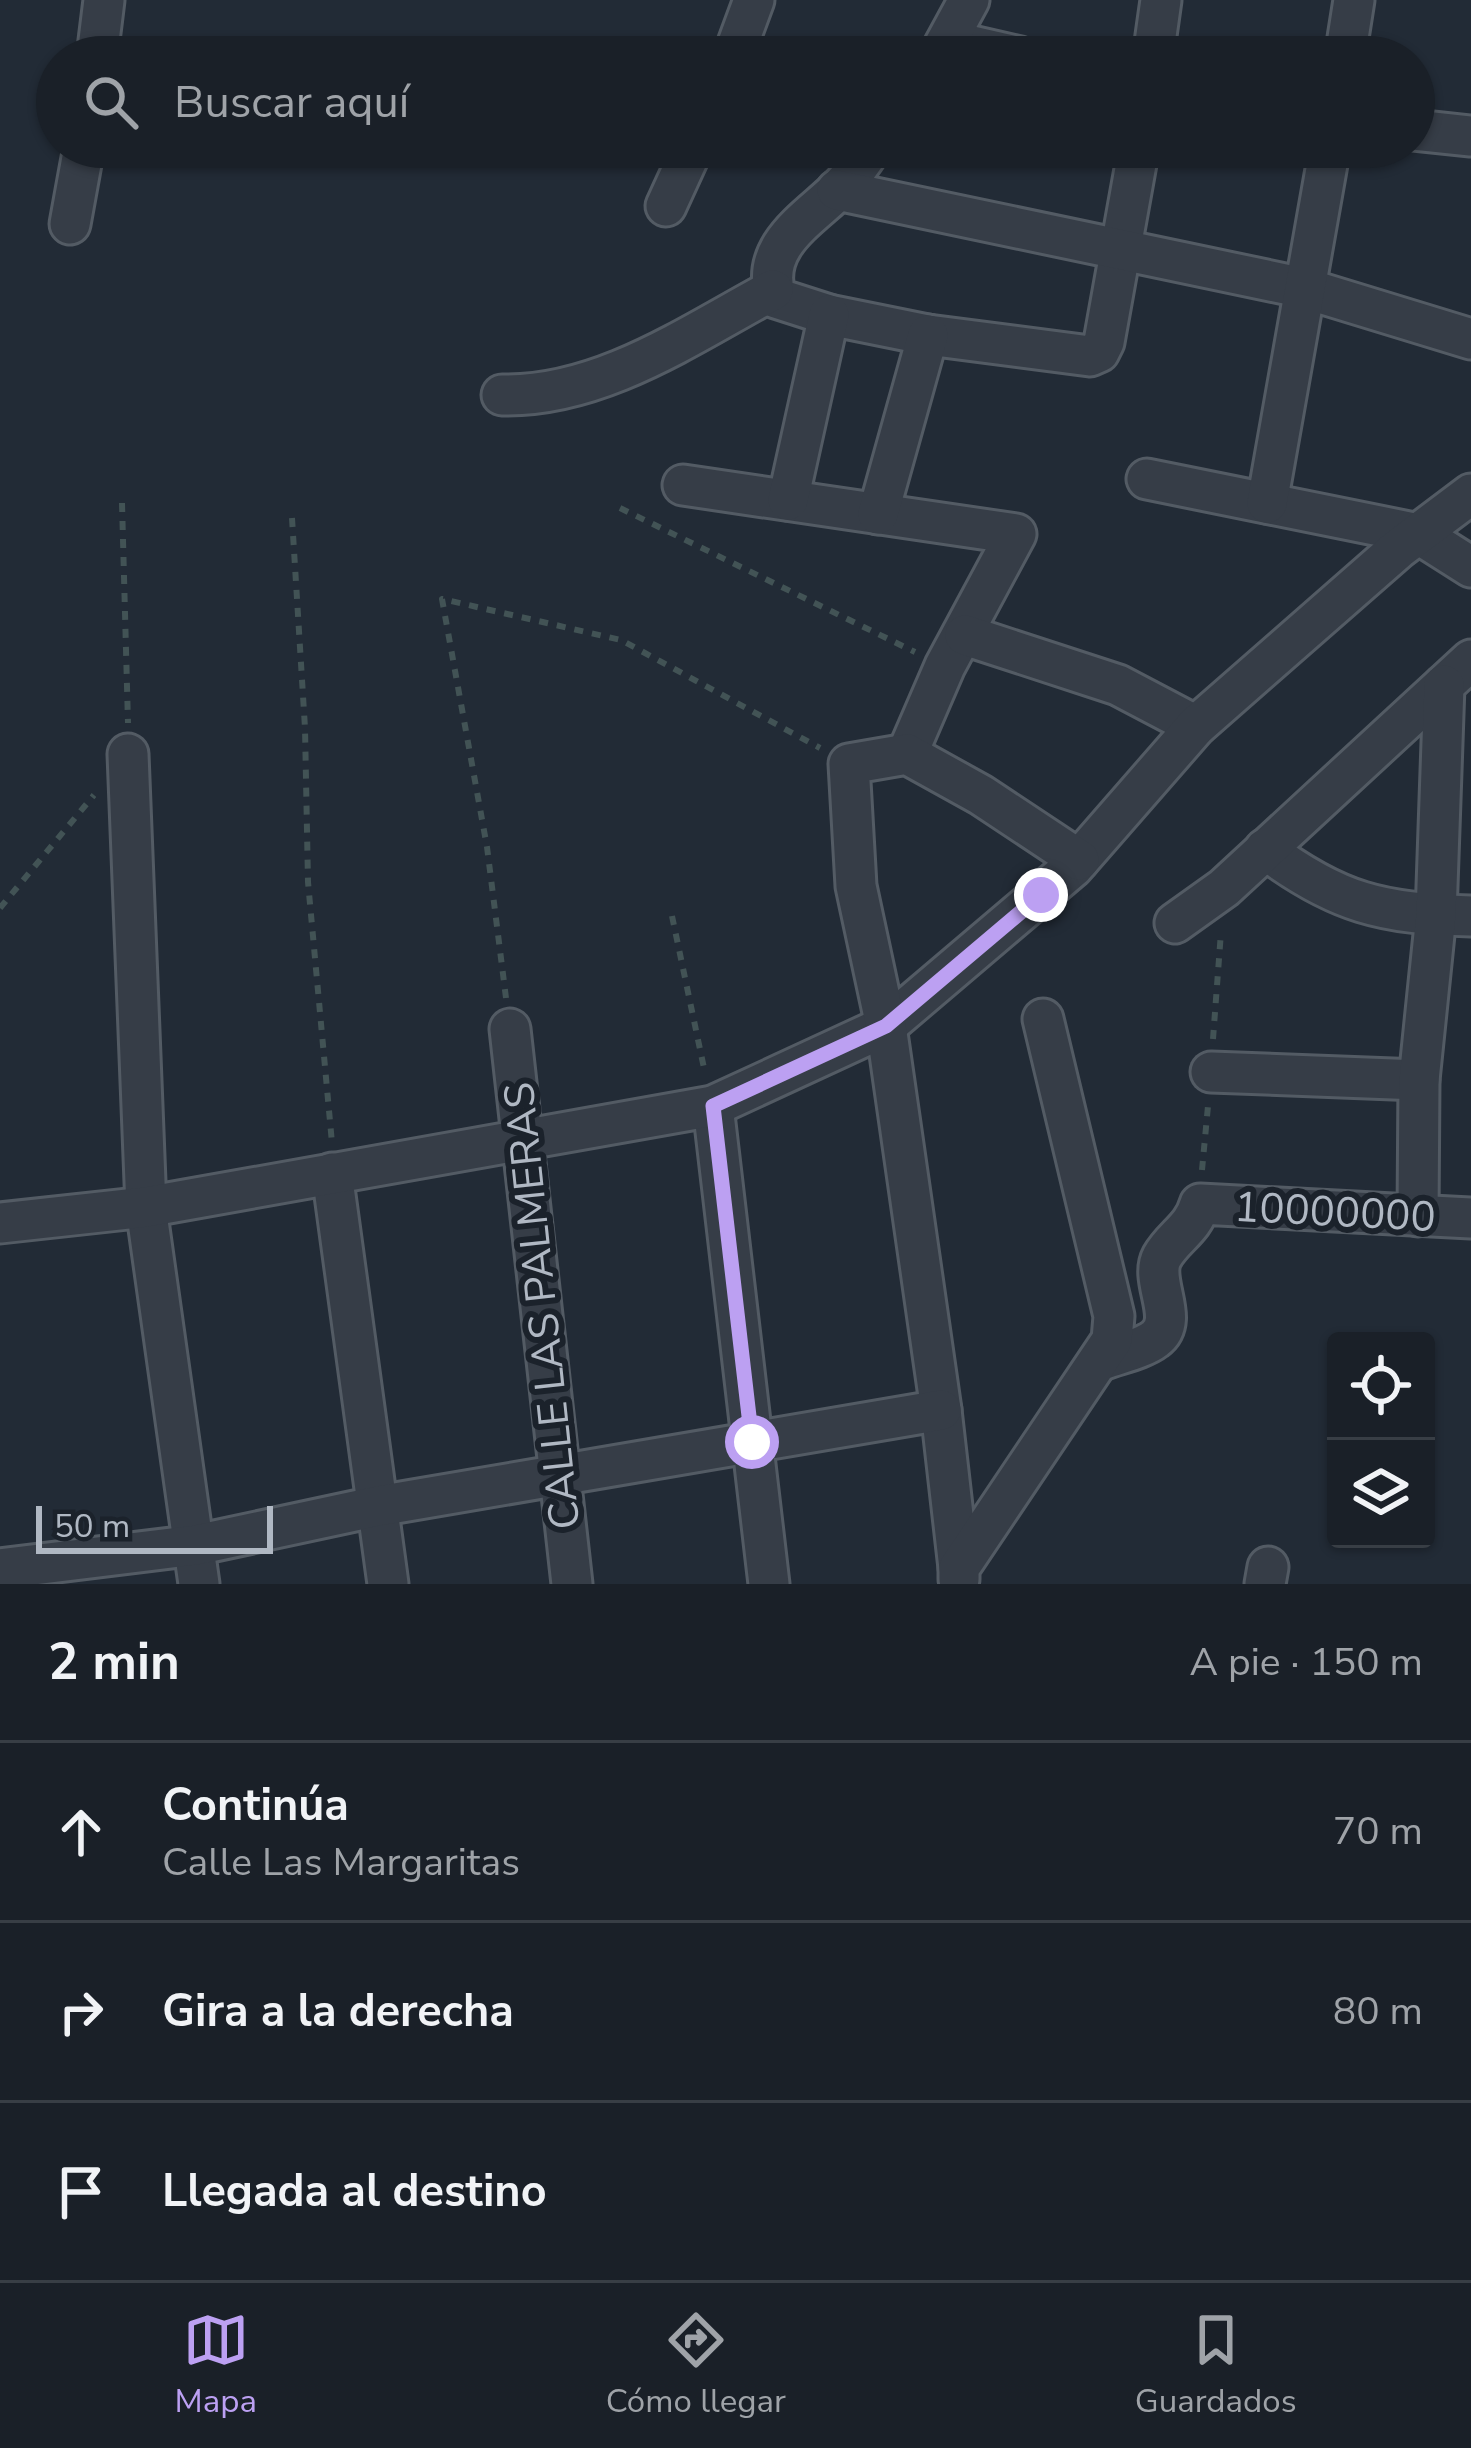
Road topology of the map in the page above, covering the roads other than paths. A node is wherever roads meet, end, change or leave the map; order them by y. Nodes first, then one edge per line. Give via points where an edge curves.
1 (104, 0) edge
2 (754, 0) edge
3 (969, 0) edge
4 (1161, 0) edge
5 (1354, 0) edge
6 (100, 36) edge
7 (741, 36) edge
8 (951, 36) edge
9 (1156, 36) edge
10 (1348, 36) edge
11 (1435, 132) edge
12 (1471, 136) edge
13 (80, 168) edge
14 (683, 168) edge
15 (855, 168) edge
16 (1136, 168) edge
17 (1326, 168) edge
18 (837, 190) junction
19 (666, 206) dead end
20 (70, 224) dead end
21 (1122, 252) junction
22 (1304, 288) junction
23 (773, 290) junction
24 (829, 315) junction
25 (928, 334) junction
26 (1471, 339) edge
27 (502, 395) dead end
28 (1148, 478) dead end
29 (683, 485) dead end
30 (1471, 494) edge
31 (788, 500) junction
32 (1267, 503) junction
33 (878, 514) junction
34 (1419, 533) junction
35 (1471, 567) edge
36 (955, 651) junction
37 (1457, 672) edge
38 (1196, 726) junction
39 (128, 754) road end
40 (907, 754) junction
41 (1265, 849) junction
42 (1079, 860) junction
43 (1454, 915) edge
44 (1175, 923) dead end
45 (507, 1011) road end
46 (1043, 1019) dead end
47 (886, 1026) junction
48 (1210, 1072) dead end
49 (1419, 1080) junction
50 (709, 1087) junction
51 (523, 1137) junction
52 (332, 1173) junction
53 (146, 1207) junction
54 (1418, 1216) junction
55 (1471, 1218) edge
56 (0, 1223) edge
57 (1102, 1360) junction
58 (941, 1410) junction
59 (752, 1442) junction
60 (560, 1475) junction
61 (378, 1506) junction
62 (198, 1564) edge
63 (0, 1569) edge
64 (959, 1576) edge
65 (388, 1584) edge
66 (572, 1584) edge
67 (769, 1584) edge

1 - 6 street
2 - 7 street
3 - 8 street
4 - 9 street
5 - 10 street
11 - 12 street
13 - 20 street
14 - 19 street
15 - 18 street
16 - 21 street
17 - 22 street
18 - 21 street
18 - 23 street via 785,237
21 - 22 street
21 - 25 street via 1104,342 1090,356
22 - 26 street
22 - 32 street
23 - 24 street via 783,302
23 - 27 street via 646,360 580,384
24 - 25 street
24 - 31 street
25 - 33 street
28 - 32 street
29 - 31 street
30 - 34 street
31 - 33 street
32 - 34 street
33 - 36 street via 1016,534
34 - 35 street
34 - 38 street
36 - 38 street via 1118,686
36 - 40 street
37 - 41 street
37 - 43 street
38 - 42 street
39 - 53 street
40 - 42 street
40 - 47 street via 849,764 856,886
41 - 43 street via 1348,900
41 - 44 street
42 - 47 street
43 - 49 street
45 - 51 street, CALLE LAS PALMERAS
46 - 57 street via 1114,1316
47 - 50 street
47 - 58 street
48 - 49 street
49 - 54 street
50 - 51 street
50 - 59 street
51 - 52 street
51 - 60 street, CALLE LAS PALMERAS
52 - 53 street
52 - 61 street
53 - 56 street
53 - 62 street
54 - 55 street, 10000000
54 - 57 street, 10000000 via 1200,1204 1158,1265 1162,1330
57 - 64 street
58 - 59 street
58 - 64 street
59 - 60 street
59 - 67 street
60 - 61 street
60 - 66 street, CALLE LAS PALMERAS
61 - 62 street
61 - 65 street
62 - 63 street

